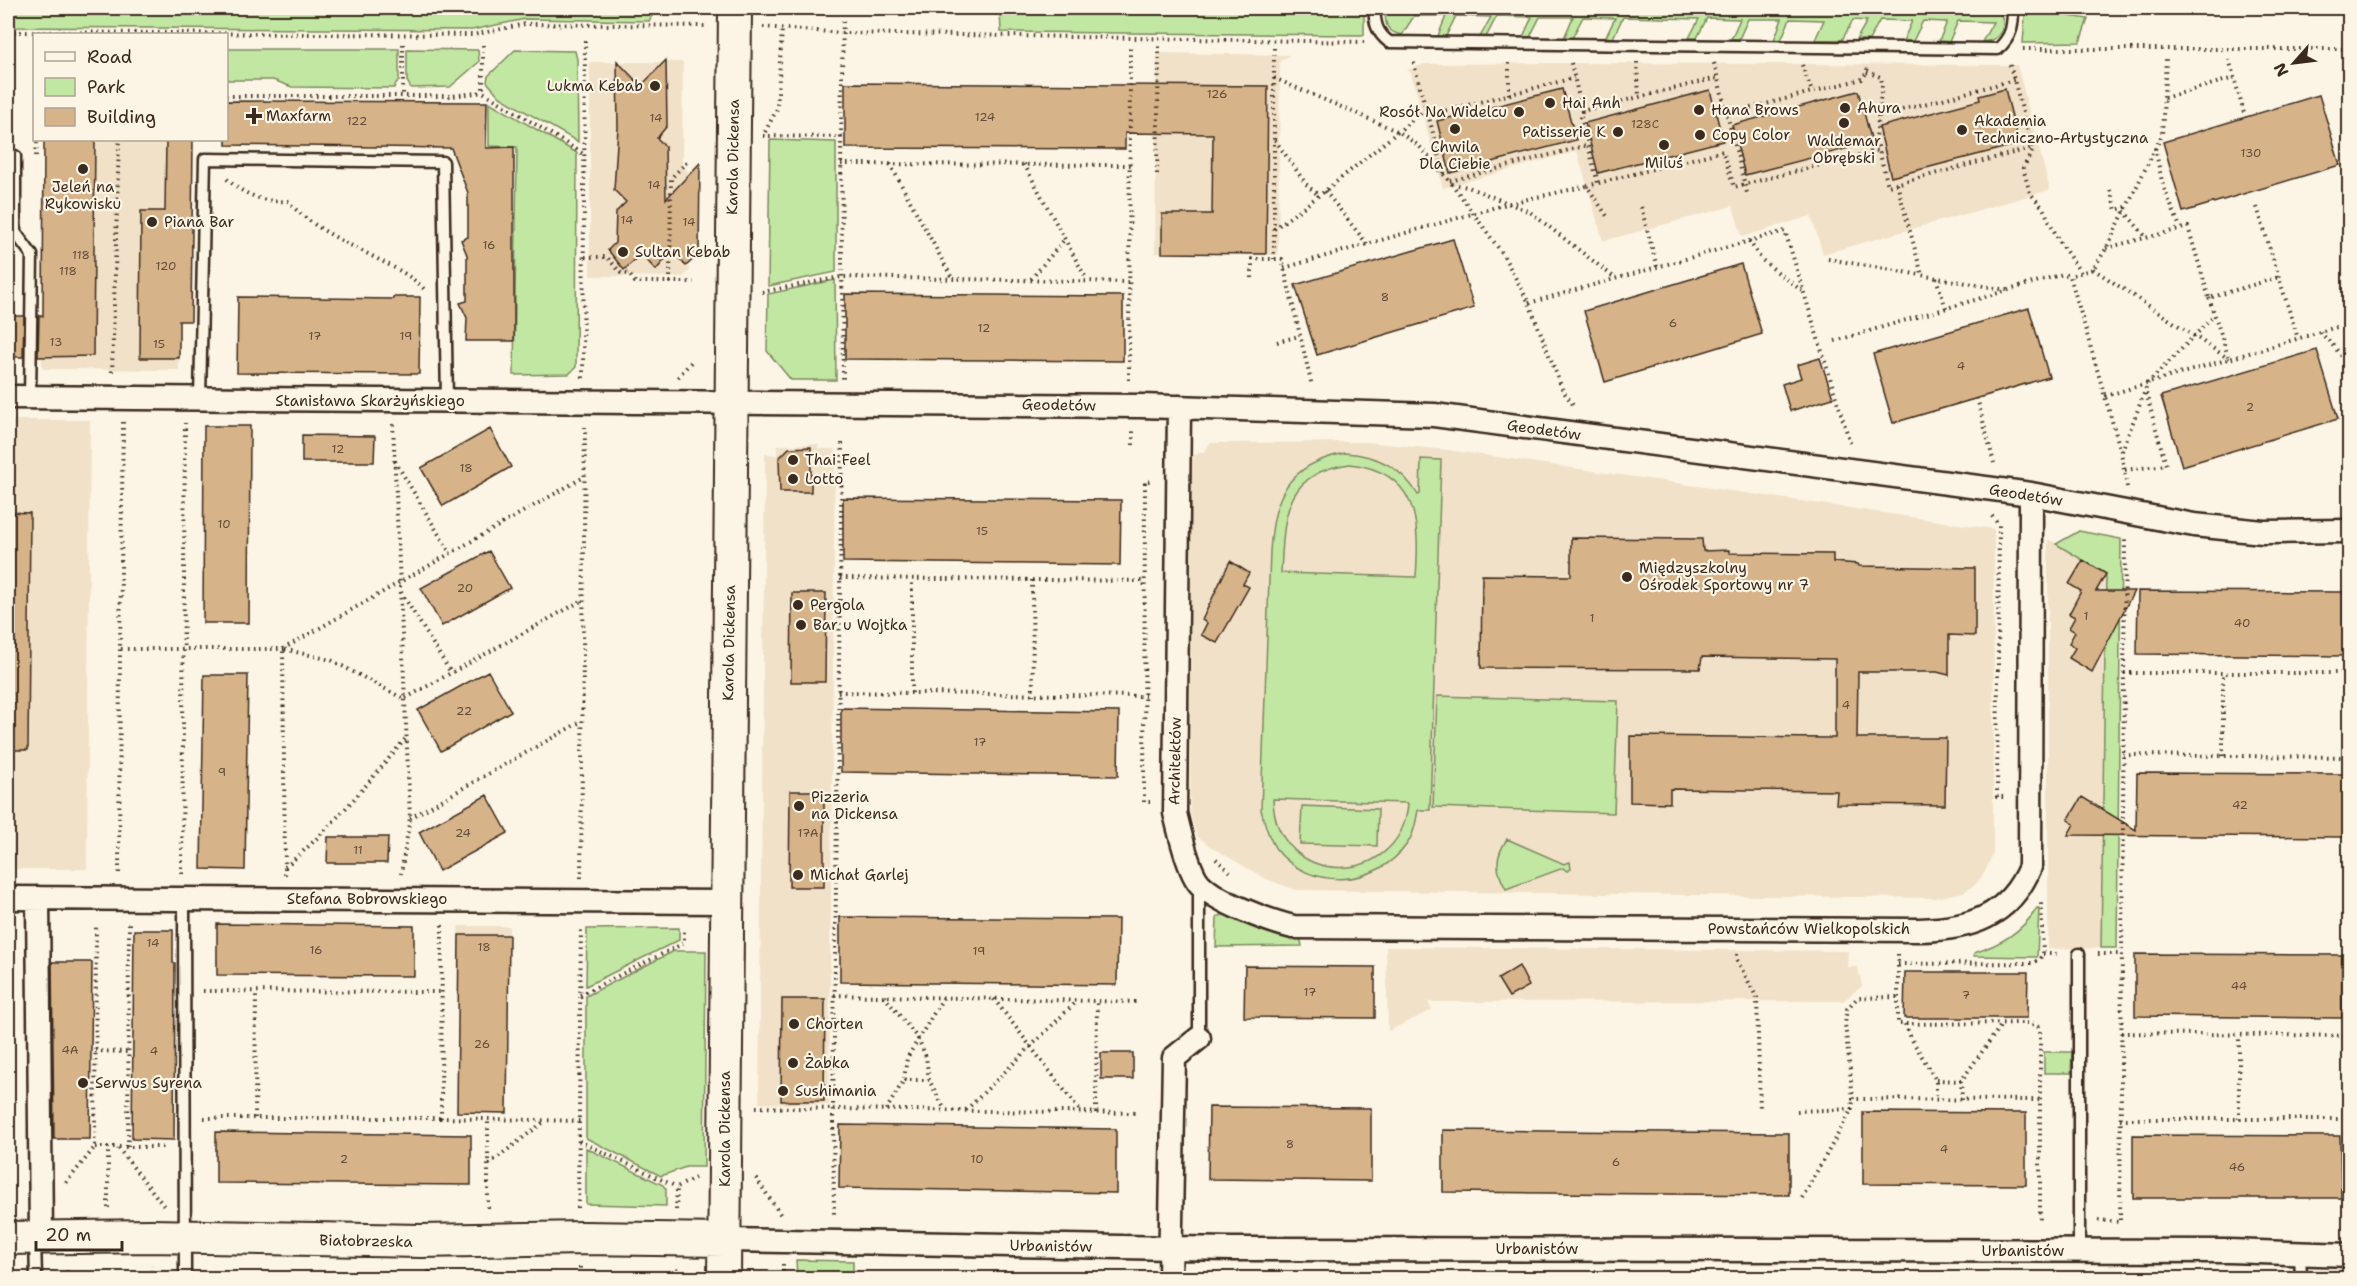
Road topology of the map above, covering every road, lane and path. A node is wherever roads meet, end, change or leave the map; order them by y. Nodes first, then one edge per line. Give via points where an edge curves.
1 (1374, 8) edge
2 (2013, 8) edge
3 (843, 17) dead end
4 (736, 20) edge
5 (782, 29) junction
6 (8, 32) edge
7 (163, 33) edge
8 (228, 33) edge
9 (843, 33) junction
10 (585, 40) dead end
11 (1389, 42) junction
12 (403, 44) dead end
13 (483, 45) dead end
14 (1130, 45) dead end
15 (1159, 46) dead end
16 (1274, 48) dead end
17 (1998, 49) junction
18 (2349, 49) edge
19 (1412, 58) dead end
20 (1509, 59) dead end
21 (1570, 59) dead end
22 (1637, 59) dead end
23 (2166, 59) dead end
24 (2229, 59) dead end
25 (1713, 60) dead end
26 (1800, 60) dead end
27 (1868, 61) dead end
28 (2009, 62) dead end
29 (1867, 72) junction
30 (1274, 78) junction
31 (1574, 78) junction
32 (1717, 78) junction
33 (2234, 78) junction
34 (2014, 80) junction
35 (483, 92) junction
36 (1812, 92) junction
37 (1509, 95) junction
38 (228, 96) edge
39 (403, 96) junction
40 (1639, 97) junction
41 (2164, 98) junction
42 (1426, 109) junction
43 (1582, 111) junction
44 (1727, 114) junction
45 (1428, 116) junction
46 (1879, 116) junction
47 (2245, 117) dead end
48 (1399, 132) junction
49 (762, 136) junction
50 (841, 137) junction
51 (1275, 139) junction
52 (119, 141) edge
53 (1588, 145) junction
54 (2155, 147) junction
55 (2032, 148) junction
56 (1879, 150) junction
57 (585, 155) junction
58 (15, 156) dead end
59 (205, 159) junction
60 (687, 162) dead end
61 (733, 164) junction
62 (841, 164) junction
63 (890, 164) junction
64 (1024, 164) junction
65 (1131, 165) junction
66 (2349, 168) edge
67 (1158, 174) dead end
68 (1444, 174) junction
69 (2347, 178) dead end
70 (1451, 183) junction
71 (1598, 183) junction
72 (1745, 183) junction
73 (1897, 184) junction
74 (1587, 186) junction
75 (2110, 190) dead end
76 (1325, 191) junction
77 (1748, 193) dead end
78 (1319, 196) junction
79 (1510, 203) junction
80 (1641, 207) dead end
81 (2257, 207) dead end
82 (2125, 209) junction
83 (1474, 213) junction
84 (1607, 216) dead end
85 (2180, 227) junction
86 (1274, 229) junction
87 (2146, 237) junction
88 (1064, 240) junction
89 (1749, 241) junction
90 (1366, 244) junction
91 (2106, 249) junction
92 (585, 256) junction
93 (1274, 259) junction
94 (1828, 260) dead end
95 (1657, 267) junction
96 (1284, 268) junction
97 (2093, 269) junction
98 (2081, 273) junction
99 (1922, 276) junction
100 (2070, 276) junction
101 (841, 277) junction
102 (2279, 277) junction
103 (1252, 278) dead end
104 (1616, 278) junction
105 (1936, 278) junction
106 (952, 279) junction
107 (1031, 280) junction
108 (1087, 281) junction
109 (694, 282) dead end
110 (1128, 282) junction
111 (670, 283) junction
112 (2008, 290) junction
113 (1803, 291) junction
114 (761, 292) dead end
115 (2209, 298) junction
116 (1529, 303) junction
117 (1946, 308) junction
118 (2214, 315) junction
119 (445, 318) junction
120 (2349, 323) edge
121 (2320, 333) junction
122 (1299, 336) junction
123 (2193, 336) junction
124 (2298, 339) junction
125 (1835, 341) dead end
126 (1276, 342) dead end
127 (2229, 360) junction
128 (2349, 364) edge
129 (112, 376) dead end
130 (583, 382) dead end
131 (2148, 383) junction
132 (843, 385) dead end
133 (1126, 385) dead end
134 (1314, 392) dead end
135 (2145, 392) junction
136 (2105, 396) junction
137 (8, 397) edge
138 (30, 398) junction
139 (1977, 398) dead end
140 (193, 399) junction
141 (393, 401) junction
142 (447, 401) junction
143 (732, 402) junction
144 (1179, 407) junction
145 (1577, 409) dead end
146 (123, 416) dead end
147 (585, 425) dead end
148 (1133, 429) dead end
149 (842, 443) dead end
150 (1133, 446) dead end
151 (2121, 452) junction
152 (1855, 456) dead end
153 (394, 460) junction
154 (1995, 467) dead end
155 (2125, 470) junction
156 (585, 477) junction
157 (2031, 494) junction
158 (2128, 496) dead end
159 (1981, 514) dead end
160 (2349, 531) edge
161 (2126, 533) dead end
162 (450, 553) junction
163 (840, 578) junction
164 (912, 579) junction
165 (1032, 580) junction
166 (399, 582) junction
167 (1177, 582) junction
168 (400, 590) junction
169 (584, 600) junction
170 (120, 649) junction
171 (183, 649) junction
172 (283, 649) junction
173 (2349, 668) edge
174 (451, 673) junction
175 (2124, 673) junction
176 (2223, 673) junction
177 (2349, 674) edge
178 (838, 692) junction
179 (912, 693) junction
180 (1033, 695) junction
181 (1142, 696) dead end
182 (404, 699) junction
183 (582, 721) junction
184 (406, 737) junction
185 (2123, 754) junction
186 (2223, 756) junction
187 (2349, 757) edge
188 (2012, 796) dead end
189 (410, 818) junction
190 (285, 867) junction
191 (1196, 876) junction
192 (1237, 879) dead end
193 (581, 882) dead end
194 (8, 898) edge
195 (38, 898) junction
196 (184, 899) junction
197 (285, 899) junction
198 (397, 899) junction
199 (443, 899) junction
200 (2036, 900) dead end
201 (726, 902) junction
202 (124, 908) junction
203 (96, 917) dead end
204 (581, 917) dead end
205 (1738, 929) junction
206 (2079, 954) dead end
207 (1898, 963) dead end
208 (1897, 977) dead end
209 (185, 991) junction
210 (256, 992) junction
211 (442, 992) junction
212 (834, 995) junction
213 (884, 996) junction
214 (1897, 997) junction
215 (943, 998) junction
216 (993, 999) junction
217 (1077, 1001) junction
218 (1097, 1002) junction
219 (1137, 1002) dead end
220 (2003, 1023) junction
221 (1905, 1024) junction
222 (2121, 1033) junction
223 (2239, 1035) junction
224 (2349, 1036) edge
225 (1199, 1038) joint
226 (918, 1040) junction
227 (1031, 1046) junction
228 (95, 1052) junction
229 (128, 1052) junction
230 (904, 1080) junction
231 (928, 1080) junction
232 (1936, 1080) junction
233 (1961, 1081) junction
234 (1853, 1099) junction
235 (1936, 1100) junction
236 (1962, 1100) junction
237 (2040, 1100) junction
238 (756, 1107) dead end
239 (833, 1109) junction
240 (1852, 1109) junction
241 (886, 1110) junction
242 (946, 1110) junction
243 (1760, 1110) dead end
244 (966, 1111) junction
245 (1797, 1111) dead end
246 (1081, 1113) junction
247 (1095, 1113) junction
248 (1136, 1113) dead end
249 (185, 1118) junction
250 (255, 1118) junction
251 (441, 1118) junction
252 (488, 1119) junction
253 (2120, 1119) junction
254 (2239, 1119) junction
255 (2349, 1119) edge
256 (546, 1120) junction
257 (580, 1121) junction
258 (579, 1141) junction
259 (95, 1147) junction
260 (108, 1147) junction
261 (118, 1147) junction
262 (128, 1147) junction
263 (185, 1147) junction
264 (488, 1164) junction
265 (754, 1175) dead end
266 (705, 1176) dead end
267 (677, 1187) junction
268 (62, 1188) dead end
269 (1802, 1198) dead end
270 (488, 1208) dead end
271 (578, 1208) dead end
272 (108, 1209) dead end
273 (166, 1209) dead end
274 (676, 1211) dead end
275 (834, 1215) dead end
276 (782, 1221) dead end
277 (2120, 1222) dead end
278 (2040, 1223) dead end
279 (28, 1238) edge
280 (186, 1238) junction
281 (724, 1240) junction
282 (1171, 1248) junction
283 (2079, 1252) junction
284 (2300, 1253) junction
285 (2349, 1255) edge
286 (67, 1262) dead end
287 (152, 1262) dead end
288 (783, 1262) dead end
289 (676, 1268) dead end
290 (36, 1278) edge
291 (67, 1278) edge
292 (152, 1278) edge
293 (185, 1278) edge
294 (682, 1278) edge
295 (724, 1278) edge
296 (783, 1278) edge
297 (1170, 1278) edge
298 (2301, 1278) edge

1 - 11 lane via 1375,24
2 - 17 lane via 2013,30
3 - 9 path
4 - 5 path
4 - 8 path via 525,24 472,35
4 - 61 street, Karola Dickensa
5 - 9 path
5 - 49 path via 777,109
6 - 7 path
9 - 11 path
9 - 50 path
10 - 57 path
11 - 17 lane
12 - 39 path
13 - 35 path
14 - 65 path
15 - 67 path
16 - 30 path
17 - 18 path
19 - 42 path
20 - 37 path
21 - 31 path
22 - 40 path
23 - 41 path
24 - 33 path
25 - 32 path
26 - 36 path
27 - 29 path
28 - 34 path
29 - 36 path via 1862,79
29 - 46 path via 1881,77
30 - 48 path
30 - 51 path
31 - 37 path
31 - 43 path
32 - 40 path
32 - 44 path
33 - 41 path
33 - 47 path
34 - 46 path
34 - 55 path
35 - 39 path
35 - 57 path
36 - 44 path
37 - 45 path
38 - 39 path
40 - 43 path
41 - 54 path via 2162,135
42 - 45 path
42 - 48 path
43 - 53 path
44 - 72 path
45 - 68 path
46 - 56 path
48 - 68 path via 1419,146
48 - 76 path
49 - 50 path
49 - 61 path
50 - 62 path
51 - 78 path
51 - 86 path
52 - 129 path
53 - 70 path
53 - 71 path
54 - 82 path
54 - 85 path via 2163,186
55 - 73 path
55 - 98 path via 2023,168 2030,193 2043,207 2060,243
56 - 72 path
56 - 73 path via 1888,186
57 - 92 path
58 - 138 lane via 15,232 32,255
59 - 119 path via 235,186 270,202 288,201 302,217 407,273
59 - 119 lane via 443,162
59 - 140 lane
60 - 111 path via 671,178
61 - 143 street, Karola Dickensa
62 - 63 path
62 - 101 path
63 - 64 path
63 - 106 path
64 - 65 path
64 - 88 path
65 - 110 path
66 - 69 path
68 - 70 path
70 - 79 path
70 - 83 path
71 - 72 path via 1723,151 1734,187
71 - 74 path
72 - 77 path
73 - 99 path
74 - 79 path
74 - 84 path
75 - 82 path via 2116,210
76 - 78 path
76 - 90 path
78 - 86 path
79 - 83 path
79 - 104 path via 1530,212
80 - 95 path
81 - 102 path
82 - 87 path
82 - 91 path
83 - 90 path
83 - 116 path via 1502,253
85 - 87 path
85 - 115 path via 2188,227
86 - 93 path
87 - 91 path
88 - 107 path
88 - 108 path
89 - 95 path
89 - 113 path via 1762,260
89 - 113 path via 1785,231
90 - 96 path
91 - 97 path
92 - 111 path via 607,257 635,282
92 - 130 path
93 - 96 path via 1282,259
93 - 103 path via 1252,259
94 - 99 path
95 - 104 path
96 - 122 path
97 - 98 path
97 - 123 path
98 - 100 path
99 - 105 path
100 - 112 path via 2063,274
100 - 136 path
101 - 106 path
101 - 114 path
101 - 132 path
102 - 115 path
102 - 124 path
104 - 116 path
105 - 112 path
105 - 117 path
106 - 107 path
107 - 108 path
108 - 110 path
109 - 111 path
110 - 133 path via 1130,374
112 - 117 path
113 - 152 path
115 - 118 path
116 - 145 path via 1563,391
117 - 125 path
118 - 123 path
118 - 127 path
119 - 142 lane
120 - 121 path
121 - 124 path
121 - 128 path
122 - 126 path
122 - 134 path
123 - 127 path
123 - 131 path
124 - 127 path
127 - 131 path
131 - 135 path
131 - 136 path
135 - 151 path
135 - 155 path via 2166,465
136 - 151 path
137 - 138 street, Stanisława Skarżyńskiego
138 - 140 street, Stanisława Skarżyńskiego
139 - 154 path
140 - 141 street, Stanisława Skarżyńskiego
140 - 171 path
141 - 142 street, Stanisława Skarżyńskiego
141 - 153 path
142 - 143 street, Stanisława Skarżyńskiego
143 - 144 street, Geodetów
143 - 201 street, Karola Dickensa
144 - 157 street, Geodetów via 1434,415
144 - 167 street, Architektów
146 - 170 path
147 - 156 path
148 - 150 path
149 - 163 path
151 - 155 path
153 - 162 path
153 - 166 path
155 - 158 path
156 - 162 path
156 - 169 path
157 - 160 street, Geodetów via 2194,525 2263,532
157 - 205 street, Powstańców Wielkopolskich via 2030,867 2022,887 1984,918 1947,929
159 - 188 path via 1992,516 1999,525 1997,797
161 - 175 path
162 - 166 path
163 - 164 path
163 - 178 path
164 - 165 path
164 - 179 path
165 - 167 path
165 - 180 path
166 - 168 path
166 - 172 path
167 - 191 street, Architektów via 1175,813
168 - 174 path
168 - 182 path
169 - 174 path
169 - 183 path
170 - 171 path
170 - 202 path
171 - 172 path
171 - 196 path
172 - 182 path via 331,660
172 - 190 path
173 - 177 path
174 - 182 path
175 - 176 path
175 - 185 path
176 - 177 path
176 - 186 path
178 - 179 path
178 - 212 path
179 - 180 path
180 - 181 path
182 - 184 path
183 - 189 path
183 - 193 path
184 - 189 path
184 - 190 path via 312,843
185 - 186 path
185 - 222 path
186 - 187 path
189 - 198 path
190 - 197 path
191 - 192 path via 1215,859
191 - 205 street, Powstańców Wielkopolskich via 1226,901 1293,927
191 - 225 lane, Architektów
194 - 195 street, Stefana Bobrowskiego
195 - 202 street, Stefana Bobrowskiego
195 - 279 street
196 - 197 street, Stefana Bobrowskiego
196 - 202 street, Stefana Bobrowskiego
196 - 209 lane
197 - 198 street, Stefana Bobrowskiego
198 - 199 street, Stefana Bobrowskiego
199 - 201 street, Stefana Bobrowskiego
199 - 211 path
200 - 207 path via 2043,901 2043,954 2039,960
201 - 281 street, Karola Dickensa
202 - 229 path
203 - 228 path
204 - 257 path
205 - 243 path via 1737,960 1757,998
206 - 283 lane
208 - 214 path
209 - 210 path
209 - 249 lane
210 - 211 path
210 - 250 path
211 - 251 path
212 - 213 path
212 - 239 path
213 - 215 path
213 - 226 path
214 - 221 path via 1898,1024
214 - 234 path via 1857,998 1847,1009
215 - 216 path
215 - 226 path
216 - 217 path
216 - 227 path
217 - 218 path
217 - 227 path
218 - 219 path
218 - 247 path
220 - 221 path
220 - 233 path
220 - 237 path via 2038,1027
221 - 232 path
222 - 223 path
222 - 253 path
223 - 224 path
223 - 254 path
225 - 282 street, Architektów via 1174,1058
226 - 230 path via 907,1058
226 - 231 path via 926,1057
227 - 244 path
227 - 246 path
228 - 229 path
228 - 259 path
229 - 262 path
230 - 231 path
230 - 241 path
231 - 242 path
232 - 233 path
232 - 235 path
233 - 236 path
234 - 235 path
234 - 240 path
235 - 236 path
236 - 237 path
237 - 278 path
238 - 239 path
239 - 241 path
239 - 275 path
240 - 245 path
240 - 269 path
241 - 242 path
242 - 244 path
244 - 246 path
246 - 247 path
247 - 248 path
249 - 250 path
249 - 263 lane
250 - 251 path
251 - 252 path
252 - 256 path
252 - 264 path
253 - 254 path
253 - 277 path
254 - 255 path
256 - 257 path
256 - 264 path
257 - 258 path
258 - 267 path
258 - 271 path
259 - 260 path
259 - 268 path
260 - 261 path
260 - 272 path
261 - 262 path
261 - 273 path
262 - 263 path
263 - 280 lane
264 - 270 path
265 - 276 path via 782,1215
266 - 267 path
267 - 274 path
279 - 280 street, Białobrzeska
279 - 290 lane
280 - 281 street, Białobrzeska
280 - 293 lane
281 - 282 street, Urbanistów
281 - 295 street, Karola Dickensa
282 - 283 street, Urbanistów
282 - 297 street, Architektów
283 - 284 street, Urbanistów
284 - 285 street, Urbanistów
284 - 298 lane
286 - 291 path
287 - 292 path
288 - 296 path
289 - 294 path

